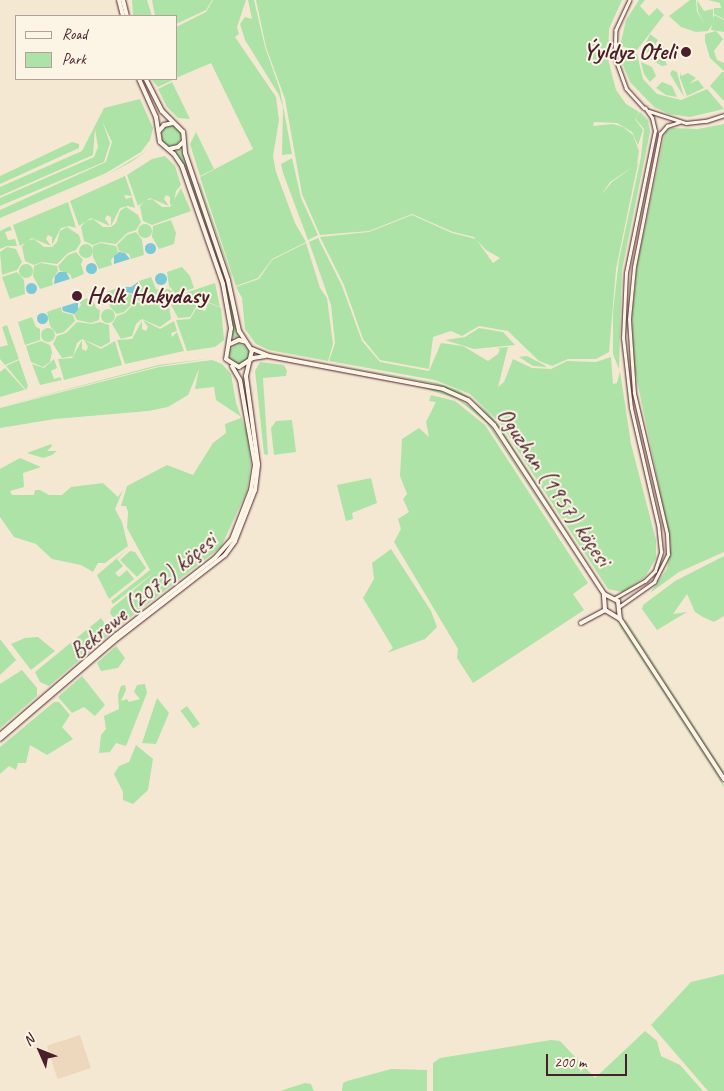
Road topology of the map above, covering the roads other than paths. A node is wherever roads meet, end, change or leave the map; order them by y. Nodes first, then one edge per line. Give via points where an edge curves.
1 (119, 0) edge
2 (123, 0) edge
3 (630, 0) edge
4 (123, 15) edge
5 (127, 15) edge
6 (139, 80) edge
7 (146, 80) edge
8 (645, 108) junction
9 (724, 115) edge
10 (679, 122) junction
11 (173, 123) junction
12 (158, 133) junction
13 (183, 142) junction
14 (169, 149) junction
15 (247, 343) junction
16 (228, 345) junction
17 (252, 349) junction
18 (269, 356) junction
19 (250, 362) junction
20 (232, 366) junction
21 (604, 594) junction
22 (612, 598) junction
23 (604, 603) junction
24 (619, 608) junction
25 (605, 610) junction
26 (613, 614) junction
27 (620, 619) junction
28 (581, 623) dead end
29 (0, 735) edge
30 (0, 739) edge
31 (724, 779) edge

1 - 4 main road
2 - 5 main road
3 - 8 street via 617,24 614,57 626,88
6 - 12 main road, Bekrewe (2072) köçesi via 156,117
7 - 11 main road via 162,111
8 - 10 street
8 - 22 street via 652,118 654,131 626,273 623,338 630,402 658,525 661,552 655,571 645,581
9 - 10 street via 700,122
10 - 24 street via 665,128 660,137 637,250 630,309 634,392 667,534 668,554 654,582
11 - 12 main road via 164,125
11 - 13 main road via 182,130
12 - 14 main road, Bekrewe (2072) köçesi via 160,142
13 - 14 main road
13 - 15 main road via 228,280 239,331
14 - 16 main road, Bekrewe (2072) köçesi via 182,166 222,284 231,328
15 - 16 main road via 236,340
15 - 17 main road
16 - 20 main road, Bekrewe (2072) köçesi via 226,356
17 - 18 main road, Oguzhan (1957) köçesi
17 - 19 main road, Bekrewe (2072) köçesi
18 - 19 main road, Oguzhan (1957) köçesi via 256,357
18 - 21 main road, Oguzhan (1957) köçesi via 424,384 468,400 494,424
19 - 20 main road via 242,367
19 - 30 main road, Bekrewe (2072) köçesi via 246,376 257,478 231,548 118,638
20 - 29 main road, Bekrewe (2072) köçesi via 240,380 255,464 251,490 232,540 215,558 116,635
21 - 22 main road, Oguzhan (1957) köçesi
21 - 23 main road, Oguzhan (1957) köçesi
22 - 23 main road, Oguzhan (1957) köçesi
22 - 24 main road, Oguzhan (1957) köçesi
23 - 25 main road, Oguzhan (1957) köçesi
24 - 26 main road
24 - 27 main road, Oguzhan (1957) köçesi
25 - 26 main road, Oguzhan (1957) köçesi
25 - 28 main road
26 - 27 main road, Oguzhan (1957) köçesi
27 - 31 main road, Oguzhan (1957) köçesi

